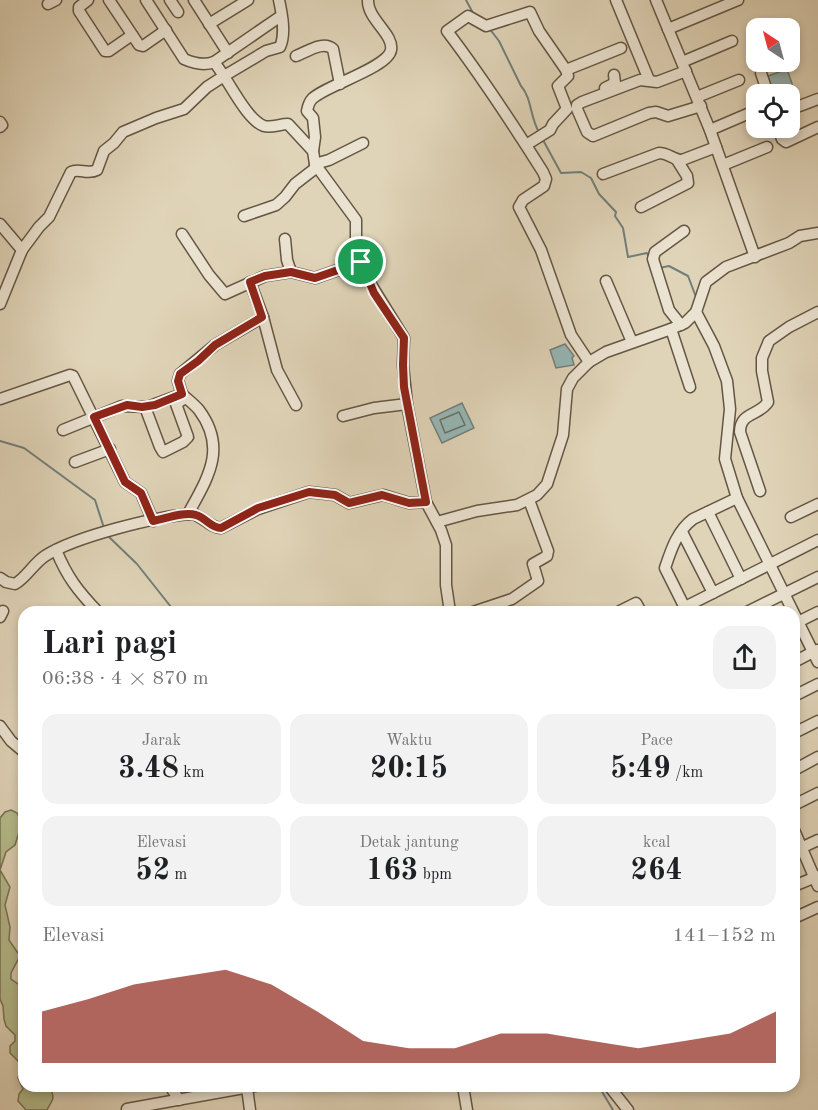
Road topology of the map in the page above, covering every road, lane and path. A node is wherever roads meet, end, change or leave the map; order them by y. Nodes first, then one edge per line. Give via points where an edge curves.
1 (88, 0) edge
2 (109, 0) edge
3 (146, 0) edge
4 (170, 0) edge
5 (194, 0) edge
6 (248, 0) edge
7 (279, 0) edge
8 (368, 0) edge
9 (617, 0) edge
10 (656, 0) edge
11 (738, 0) edge
12 (233, 4) edge
13 (712, 4) edge
14 (178, 12) dead end
15 (278, 18) dead end
16 (209, 24) junction
17 (668, 29) junction
18 (166, 30) junction
19 (132, 35) junction
20 (732, 41) dead end
21 (621, 48) dead end
22 (228, 53) junction
23 (296, 56) dead end
24 (214, 62) junction
25 (684, 66) junction
26 (566, 70) junction
27 (761, 73) dead end
28 (614, 75) dead end
29 (225, 76) junction
30 (649, 80) junction
31 (739, 80) dead end
32 (340, 84) junction
33 (765, 84) edge
34 (818, 99) edge
35 (699, 102) junction
36 (800, 106) edge
37 (567, 107) junction
38 (746, 115) edge
39 (0, 122) edge
40 (818, 127) edge
41 (0, 128) edge
42 (710, 130) junction
43 (800, 135) edge
44 (782, 138) edge
45 (795, 138) edge
46 (363, 143) dead end
47 (526, 146) junction
48 (716, 147) junction
49 (767, 147) dead end
50 (313, 151) junction
51 (677, 160) junction
52 (723, 165) junction
53 (316, 166) junction
54 (603, 174) dead end
55 (641, 207) dead end
56 (244, 216) dead end
57 (0, 224) edge
58 (684, 231) dead end
59 (818, 233) edge
60 (182, 234) dead end
61 (285, 239) dead end
62 (22, 250) junction
63 (755, 256) junction
64 (361, 262) junction
65 (291, 272) junction
66 (606, 281) dead end
67 (250, 282) junction
68 (0, 304) edge
69 (696, 312) junction
70 (818, 312) edge
71 (262, 317) junction
72 (676, 327) junction
73 (632, 342) junction
74 (589, 362) junction
75 (690, 387) dead end
76 (184, 396) junction
77 (0, 399) edge
78 (407, 404) junction
79 (296, 405) dead end
80 (145, 407) junction
81 (343, 416) dead end
82 (94, 417) junction
83 (63, 430) dead end
84 (110, 449) junction
85 (75, 462) dead end
86 (760, 491) dead end
87 (737, 498) junction
88 (529, 500) junction
89 (426, 502) junction
90 (818, 504) edge
91 (708, 512) junction
92 (188, 514) junction
93 (791, 518) dead end
94 (153, 521) junction
95 (437, 522) junction
96 (682, 532) junction
97 (818, 540) edge
98 (56, 550) junction
99 (770, 564) junction
100 (818, 577) edge
101 (0, 578) edge
102 (741, 579) junction
103 (713, 593) junction
104 (784, 593) junction
105 (92, 606) edge
106 (449, 606) edge
107 (491, 606) edge
108 (684, 606) edge
109 (692, 606) edge
110 (759, 606) edge
111 (789, 606) edge
112 (818, 612) edge
113 (800, 621) edge
114 (800, 629) edge
115 (816, 654) edge
116 (800, 660) edge
117 (818, 684) edge
118 (800, 693) edge
119 (818, 721) edge
120 (0, 726) edge
121 (800, 730) edge
122 (18, 747) edge
123 (818, 757) edge
124 (800, 767) edge
125 (818, 793) edge
126 (800, 802) edge
127 (818, 840) edge
128 (801, 848) joint
129 (817, 880) edge
130 (800, 884) edge
131 (818, 907) edge
132 (800, 915) edge
133 (210, 1092) edge
134 (251, 1092) edge
135 (464, 1092) edge
136 (614, 1092) edge
137 (179, 1103) edge
138 (127, 1109) edge
139 (250, 1110) edge
140 (467, 1110) edge
141 (628, 1110) edge

1 - 19 street via 78,9 105,51
2 - 19 street
3 - 18 street
4 - 14 street
5 - 16 street
6 - 12 street
7 - 29 street via 281,46
8 - 32 street via 370,13 391,50 381,62
9 - 30 street
10 - 17 street
11 - 13 street
12 - 16 street
13 - 17 street
15 - 22 street
16 - 22 street
17 - 25 street
18 - 19 street via 141,46
18 - 24 street via 184,58 208,65
20 - 25 street
21 - 26 street
22 - 24 street
23 - 32 street via 330,46
24 - 29 street
25 - 30 street via 657,82
25 - 35 street
26 - 37 street via 568,76 558,86
26 - 47 street via 528,11 488,25 468,16 447,31 481,75
27 - 33 street
28 - 37 street via 615,83
29 - 50 street via 237,99 259,123 288,124
29 - 62 street via 184,109 123,132 104,151 98,170 71,172 49,217
30 - 35 street via 578,104 588,134 593,136 653,112 668,116
31 - 35 street
32 - 50 street via 318,94 308,105 307,111 313,118
34 - 36 street
35 - 42 street
37 - 47 street via 550,130
38 - 42 street
39 - 41 street
40 - 43 street
42 - 48 street
44 - 45 street via 786,142
46 - 53 street
47 - 74 street via 546,183 520,202 519,207 541,250 571,335
48 - 51 street
48 - 52 street
49 - 52 street
50 - 53 street
51 - 54 street via 659,153
51 - 55 street via 688,183
52 - 63 street
53 - 56 street via 276,205
53 - 64 street via 356,220
57 - 62 street
58 - 72 street via 655,252 652,259
59 - 63 street via 800,236
60 - 67 street via 224,294
61 - 65 street
62 - 68 street
63 - 69 street via 710,278
64 - 65 street via 315,278
64 - 78 street via 374,293 404,336
65 - 67 street
66 - 73 street
67 - 71 street
69 - 72 street
69 - 87 street via 727,381 730,409 725,459
70 - 86 street via 768,341 762,370 768,402 740,424
71 - 76 street via 215,345 180,374 178,381
71 - 79 street via 277,370
72 - 73 street
72 - 75 street
73 - 74 street
74 - 88 street via 567,389 563,435 547,484
76 - 80 street
76 - 80 street via 176,404 188,437 164,452
76 - 92 street via 205,419 213,453 209,477
77 - 82 street via 73,375
78 - 81 street
78 - 89 street
80 - 82 street via 127,405
82 - 83 street
82 - 84 street
84 - 85 street
84 - 94 street via 125,482 141,493
87 - 91 street
87 - 99 street
88 - 95 street
88 - 107 street via 548,551 533,564 538,581 512,599
89 - 92 street via 409,503 382,495 349,503 335,495 313,491 258,508 221,528
89 - 95 street
90 - 93 street
91 - 96 street via 693,519
91 - 102 street
92 - 94 street
94 - 98 street
95 - 106 street via 447,553
96 - 103 street
96 - 108 street via 672,545 665,568
97 - 99 street
98 - 101 street via 15,584
98 - 105 street via 72,584
99 - 102 street
99 - 104 street
100 - 104 street
102 - 103 street
103 - 109 street
104 - 110 street
104 - 111 street
112 - 113 street
114 - 115 street
115 - 116 street
117 - 118 street
119 - 121 street
120 - 122 street
123 - 124 street
125 - 126 street
127 - 128 street
128 - 129 street
129 - 130 street
131 - 132 street
133 - 137 street
134 - 139 street
135 - 140 street
136 - 141 street
137 - 138 street

